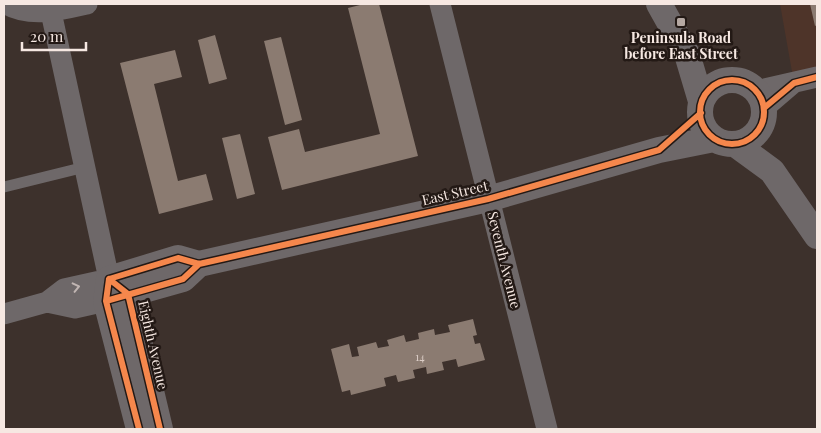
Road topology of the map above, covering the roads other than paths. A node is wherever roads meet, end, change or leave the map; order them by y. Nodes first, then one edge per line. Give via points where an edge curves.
1 (6, 4) edge
2 (87, 4) edge
3 (440, 4) edge
4 (658, 4) edge
5 (51, 12) junction
6 (688, 54) junction
7 (817, 77) edge
8 (722, 81) junction
9 (701, 107) junction
10 (760, 109) junction
11 (725, 142) junction
12 (659, 150) junction
13 (85, 167) junction
14 (772, 171) junction
15 (4, 187) edge
16 (488, 199) junction
17 (817, 236) edge
18 (115, 291) junction
19 (4, 314) edge
20 (140, 429) edge
21 (160, 429) edge
22 (548, 429) edge

1 - 5 street via 14,8
2 - 5 street
3 - 16 street, Seventh Avenue
4 - 6 street
5 - 13 street, Eighth Avenue
6 - 8 street
6 - 9 street
7 - 10 street via 794,83
8 - 9 street via 706,92
8 - 10 street via 740,81
9 - 11 street via 705,131
9 - 12 street, East Street
10 - 11 street via 746,141
10 - 14 street
11 - 12 street, East Street
11 - 14 street
12 - 16 street, East Street
13 - 15 lane
13 - 18 street, Eighth Avenue
14 - 17 street
16 - 18 street, East Street via 199,264 183,279
16 - 22 street, Seventh Avenue
18 - 19 street, East Street via 75,308 46,302
18 - 20 street, Eighth Avenue
18 - 21 street, Eighth Avenue

